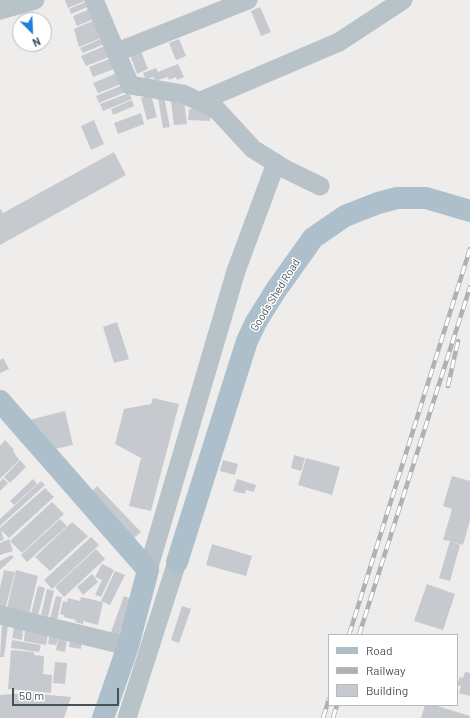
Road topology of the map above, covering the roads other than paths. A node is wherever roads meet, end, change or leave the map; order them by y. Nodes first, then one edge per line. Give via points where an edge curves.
1 (35, 0) edge
2 (94, 0) edge
3 (248, 0) edge
4 (403, 0) edge
5 (0, 10) edge
6 (117, 52) junction
7 (201, 102) junction
8 (276, 163) junction
9 (320, 186) dead end
10 (470, 211) edge
11 (2, 406) edge
12 (177, 562) joint
13 (148, 570) junction
14 (0, 616) edge
15 (128, 646) junction
16 (103, 718) edge
17 (127, 718) edge

1 - 5 street
2 - 6 street
3 - 6 street
4 - 7 street via 339,42
6 - 7 street via 130,85 183,94
7 - 8 street via 217,110 253,149
8 - 9 street
8 - 13 street via 236,271
10 - 12 main road, Goods Shed Road via 426,198 397,198 378,202 344,216 313,238 276,290 250,335
11 - 13 main road
12 - 17 street
13 - 15 main road
14 - 15 street
15 - 16 main road

